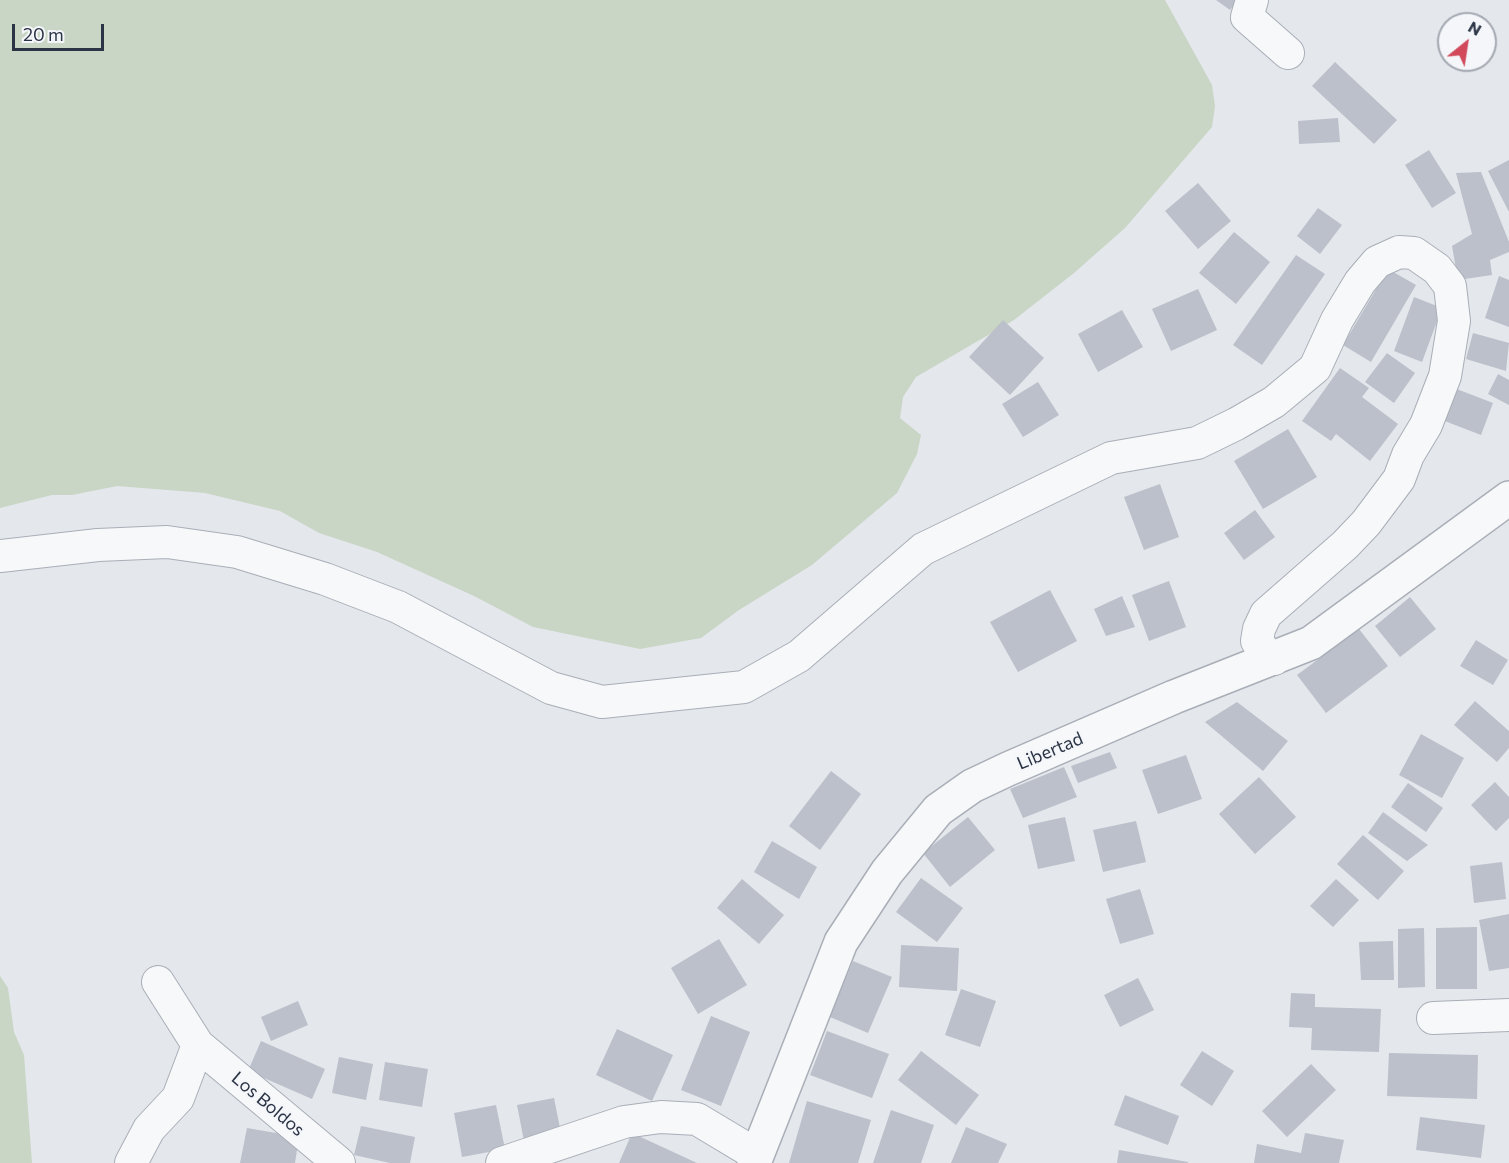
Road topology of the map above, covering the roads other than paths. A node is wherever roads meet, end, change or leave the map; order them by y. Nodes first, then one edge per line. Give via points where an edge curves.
1 (1252, 0) edge
2 (1288, 53) dead end
3 (1509, 498) edge
4 (0, 556) edge
5 (1274, 659) junction
6 (158, 982) dead end
7 (1509, 1015) edge
8 (1433, 1018) dead end
9 (198, 1045) junction
10 (756, 1159) edge
11 (131, 1163) edge
12 (339, 1163) edge
13 (502, 1163) edge

1 - 2 street via 1247,17
3 - 5 street, Libertad via 1311,643
4 - 5 street via 167,542 237,552 398,607 551,687 602,702 744,687 799,656 923,549 1111,458 1197,443 1274,402 1315,368 1337,320 1377,262 1399,252 1414,253 1437,269 1450,286 1454,321 1445,376 1399,478 1366,523 1266,614 1257,641
5 - 10 street, Libertad via 1174,697 1008,769 972,786 938,810 887,872 841,942
6 - 9 street, Los Boldos
7 - 8 street
9 - 11 street via 178,1098 149,1129
9 - 12 street, Los Boldos
10 - 13 street via 697,1119 661,1117 624,1122

